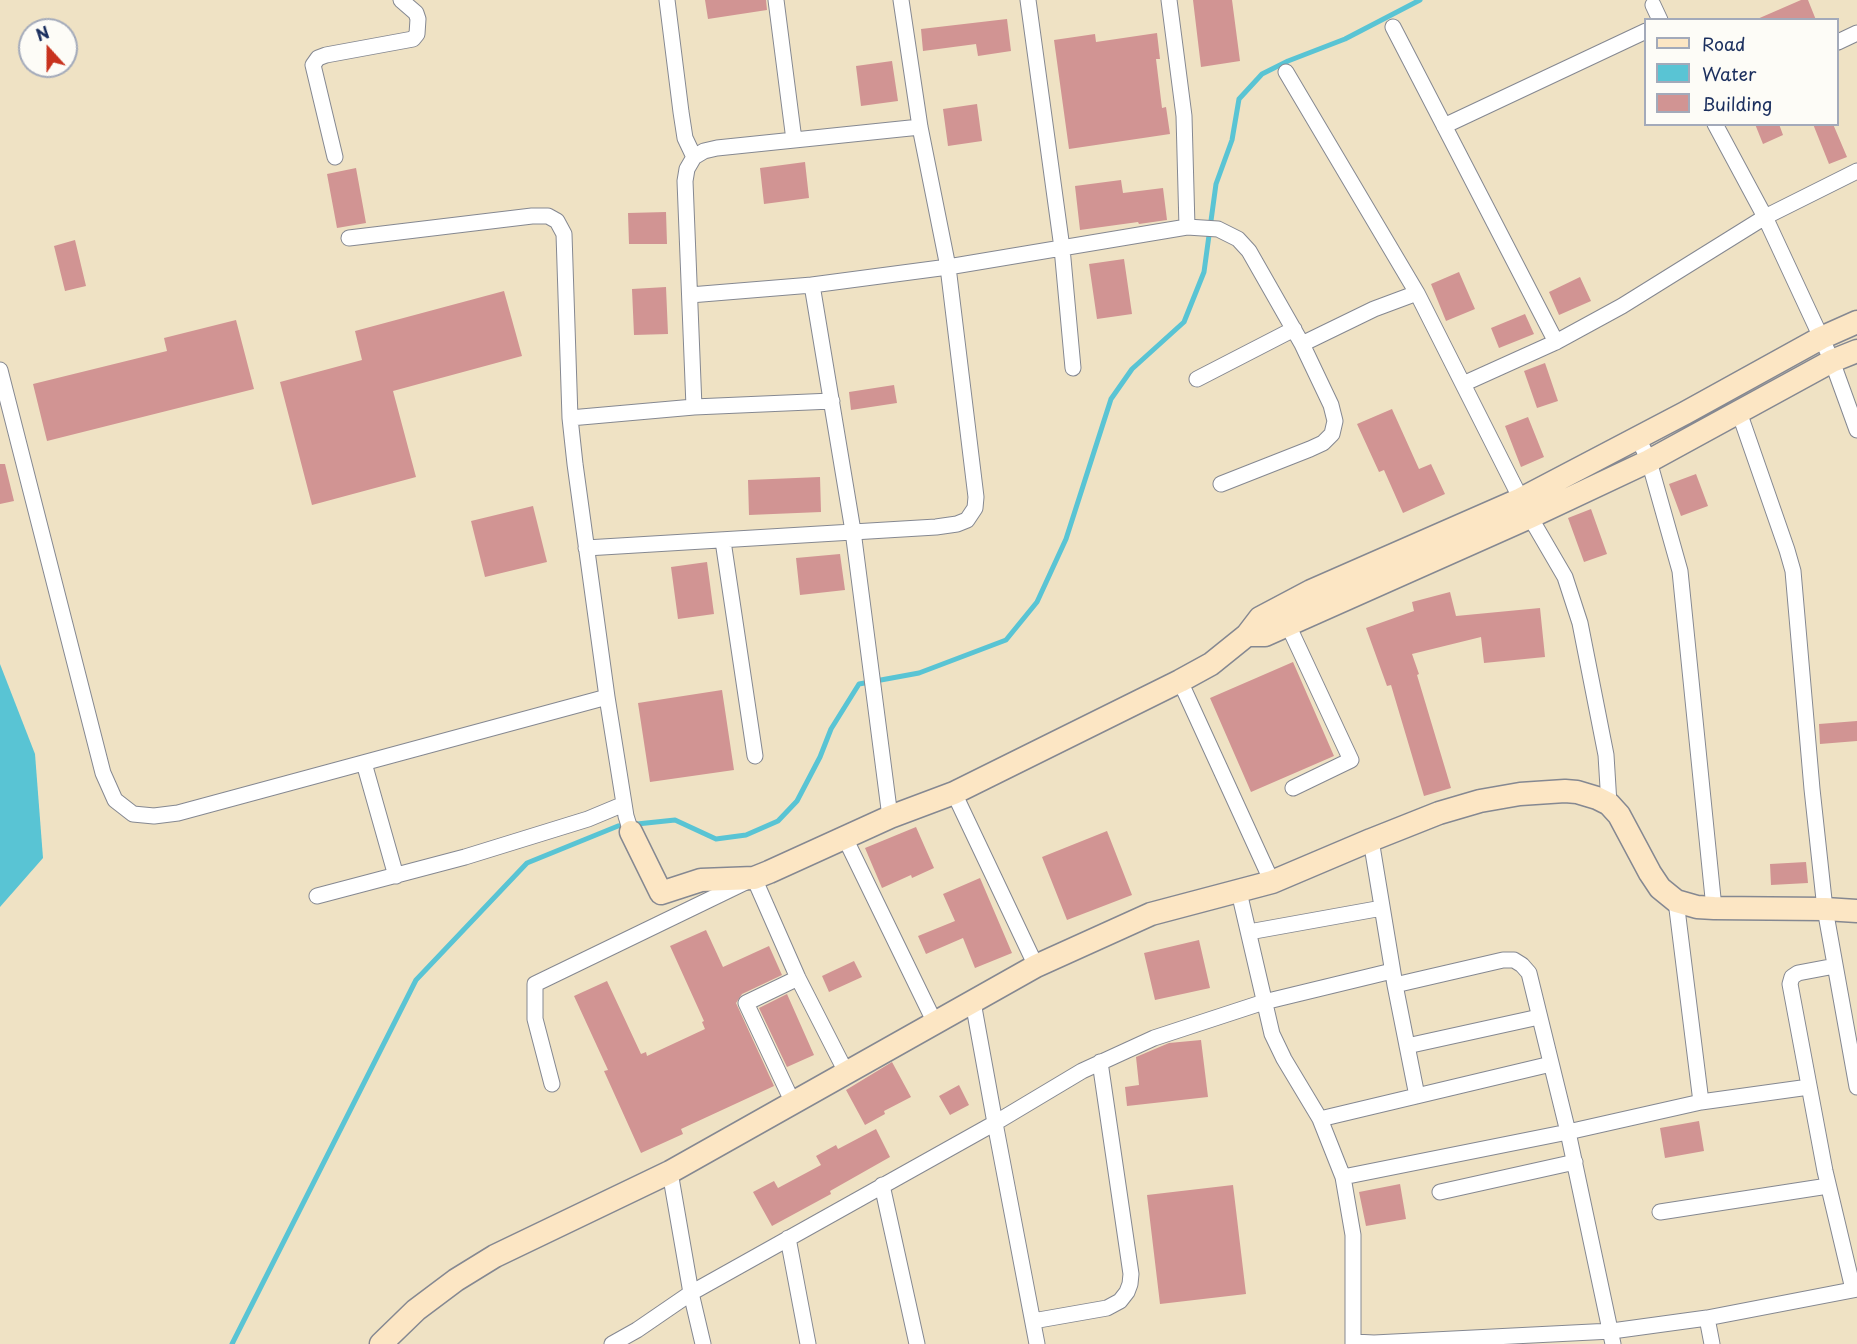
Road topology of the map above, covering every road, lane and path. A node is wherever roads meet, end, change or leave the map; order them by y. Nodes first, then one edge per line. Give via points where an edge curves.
1 (401, 0) edge
2 (667, 0) edge
3 (776, 0) edge
4 (901, 0) edge
5 (1028, 0) edge
6 (1169, 0) edge
7 (1653, 5) dead end
8 (1659, 18) edge
9 (1393, 27) dead end
10 (1644, 32) edge
11 (1857, 33) edge
12 (1839, 42) edge
13 (1286, 72) dead end
14 (1444, 126) junction
15 (1716, 126) edge
16 (920, 127) junction
17 (794, 140) junction
18 (335, 157) dead end
19 (694, 157) junction
20 (1857, 171) edge
21 (1766, 217) junction
22 (1190, 227) junction
23 (349, 238) dead end
24 (1062, 248) junction
25 (948, 267) junction
26 (812, 285) junction
27 (1417, 293) junction
28 (690, 296) junction
29 (1857, 322) edge
30 (1294, 328) junction
31 (1821, 338) junction
32 (1556, 342) junction
33 (1302, 344) junction
34 (1857, 351) edge
35 (1832, 361) junction
36 (1073, 368) dead end
37 (0, 370) edge
38 (1197, 379) dead end
39 (1462, 384) junction
40 (832, 401) junction
41 (694, 406) junction
42 (1738, 412) junction
43 (570, 418) junction
44 (1857, 430) edge
45 (1638, 438) junction
46 (1649, 461) junction
47 (1221, 483) dead end
48 (1526, 508) junction
49 (853, 531) junction
50 (723, 541) junction
51 (586, 548) junction
52 (1288, 625) junction
53 (1247, 635) junction
54 (1180, 681) junction
55 (607, 697) junction
56 (755, 756) dead end
57 (364, 763) junction
58 (1293, 788) dead end
59 (954, 793) junction
60 (1609, 804) junction
61 (627, 817) junction
62 (890, 817) junction
63 (845, 838) junction
64 (1371, 840) junction
65 (396, 876) junction
66 (754, 878) junction
67 (1272, 882) junction
68 (1239, 892) junction
69 (317, 896) dead end
70 (1676, 901) junction
71 (1382, 908) junction
72 (1714, 908) junction
73 (1825, 909) junction
74 (1857, 911) edge
75 (1249, 932) junction
76 (1036, 966) junction
77 (1835, 966) junction
78 (798, 978) junction
79 (1394, 978) junction
80 (974, 1002) junction
81 (1264, 1002) junction
82 (1539, 1017) junction
83 (935, 1023) junction
84 (1407, 1046) junction
85 (1854, 1053) edge
86 (1100, 1062) junction
87 (1551, 1064) junction
88 (847, 1074) junction
89 (552, 1084) dead end
90 (1809, 1087) junction
91 (1857, 1087) edge
92 (1417, 1096) junction
93 (1701, 1102) junction
94 (793, 1103) junction
95 (1320, 1119) junction
96 (995, 1123) junction
97 (1568, 1132) junction
98 (1575, 1162) junction
99 (670, 1172) junction
100 (1342, 1177) junction
101 (882, 1185) junction
102 (1828, 1186) junction
103 (1440, 1192) dead end
104 (1660, 1212) dead end
105 (788, 1238) junction
106 (1855, 1289) edge
107 (691, 1293) junction
108 (1707, 1318) junction
109 (1033, 1321) junction
110 (1612, 1338) edge
111 (1354, 1343) edge
112 (381, 1344) edge
113 (612, 1344) edge
114 (703, 1344) edge
115 (808, 1344) edge
116 (917, 1344) edge
117 (1037, 1344) edge
118 (1712, 1344) edge

1 - 18 street via 418,19 419,27 412,39 326,55 313,65
2 - 19 street via 685,138
3 - 17 street
4 - 16 street
5 - 24 street
6 - 22 street via 1184,116
7 - 8 street
9 - 14 street
10 - 14 street
11 - 12 street
13 - 27 street
14 - 32 street
15 - 21 street
16 - 17 street
16 - 25 street
17 - 19 street via 717,148
19 - 28 street via 685,181
20 - 21 street
21 - 31 street
21 - 32 street
22 - 24 street
22 - 30 street via 1218,229 1238,239
23 - 43 street via 532,216 548,216 557,221 564,234
24 - 25 street
24 - 36 street
25 - 26 street
25 - 49 street via 975,508 967,520 957,524
26 - 28 street
26 - 40 street
27 - 33 street
27 - 39 street
28 - 41 street
29 - 31 street
30 - 33 street
30 - 38 street
31 - 35 street
31 - 45 street
32 - 39 street
33 - 47 street via 1331,405 1335,421 1332,434 1310,449
34 - 35 street
35 - 42 street
35 - 44 street
37 - 57 street via 103,773 115,800 133,814 178,813
39 - 48 street
40 - 41 street
40 - 49 street
41 - 43 street
42 - 46 street
42 - 73 street via 1793,571
43 - 51 street
45 - 46 street
45 - 48 street
46 - 48 street
46 - 72 street via 1680,571
48 - 52 street
48 - 53 street via 1311,591 1260,618
48 - 60 street via 1565,577 1580,623 1606,755
49 - 50 street
49 - 62 street
50 - 51 street
50 - 56 street
51 - 55 street
52 - 53 street via 1265,635
52 - 58 street via 1351,760
53 - 54 street via 1211,664
54 - 59 street
54 - 67 street
55 - 57 street
55 - 61 street
57 - 65 street
59 - 62 street
59 - 76 street
60 - 64 street via 1577,792 1480,801
60 - 70 street via 1660,888
61 - 65 street via 588,819
61 - 66 street via 661,893 701,879
62 - 63 street
63 - 66 street
63 - 83 street
64 - 67 street
64 - 71 street
65 - 69 street
66 - 78 street
66 - 89 street via 535,984 535,1019
67 - 68 street
68 - 75 street
68 - 76 street via 1151,914
70 - 72 street
70 - 93 street
71 - 75 street
71 - 79 street
72 - 73 street
73 - 74 street
73 - 77 street
75 - 81 street
76 - 80 street
77 - 85 street
77 - 90 street via 1798,973 1790,984
78 - 88 street
78 - 94 street via 746,1003
79 - 81 street
79 - 82 street via 1514,960 1529,974
79 - 84 street
80 - 83 street
80 - 96 street
81 - 86 street via 1154,1038
81 - 95 street via 1272,1034
82 - 84 street
82 - 87 street
83 - 88 street
84 - 92 street
85 - 91 street
86 - 96 street
86 - 109 street via 1130,1284 1120,1301 1107,1308
87 - 92 street
87 - 97 street
88 - 94 street
90 - 93 street
90 - 102 street
92 - 95 street
93 - 97 street
94 - 99 street
95 - 100 street
96 - 101 street
96 - 109 street
97 - 98 street
97 - 100 street
98 - 103 street
98 - 110 street
99 - 107 street
99 - 112 street via 456,1280 416,1310
100 - 111 street via 1353,1235
101 - 105 street
101 - 116 street
102 - 104 street
102 - 106 street
105 - 107 street
105 - 115 street
106 - 108 street
107 - 113 street
107 - 114 street
108 - 110 street
108 - 118 street
109 - 117 street
110 - 111 street

